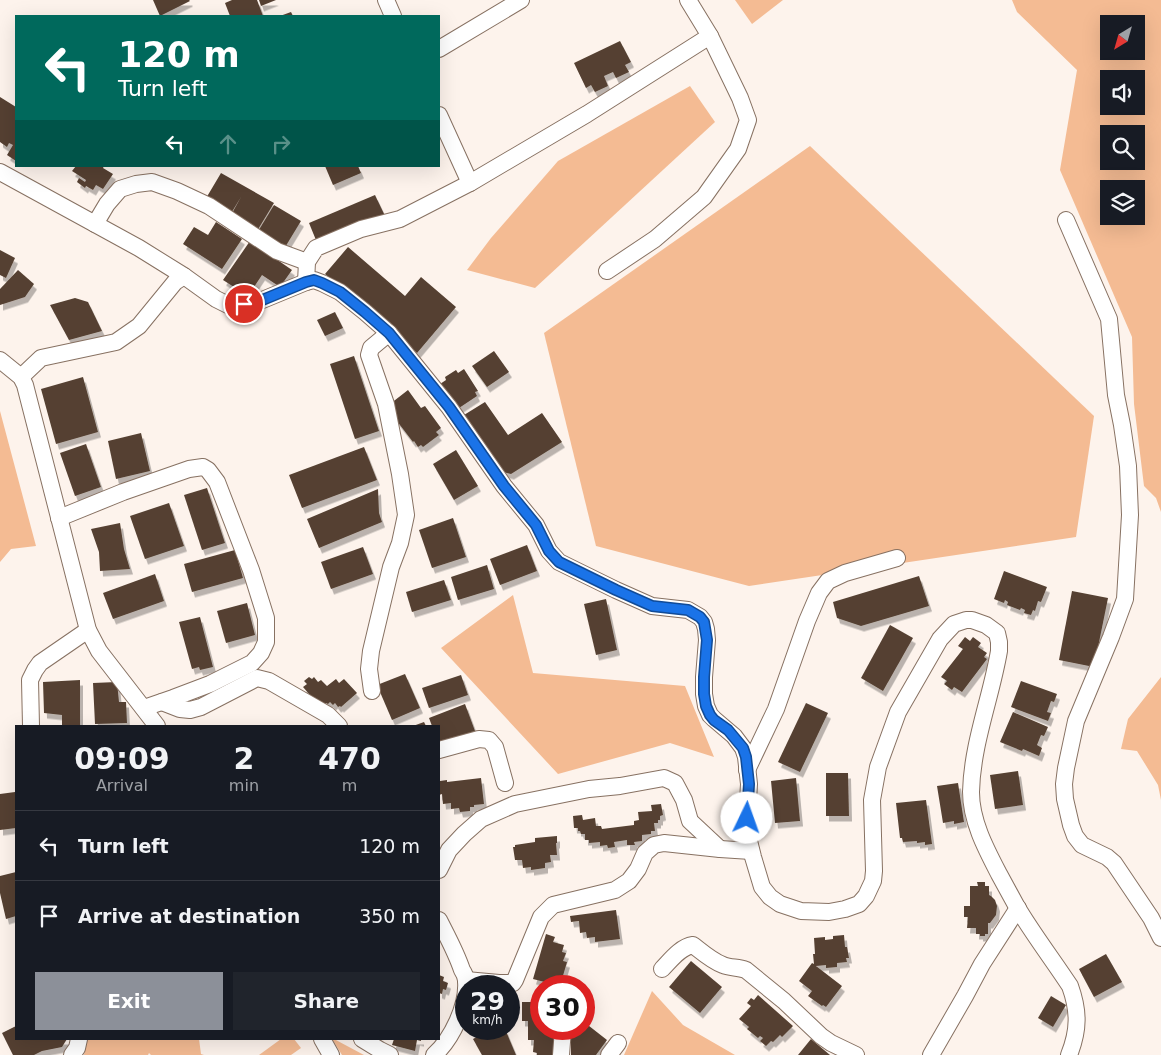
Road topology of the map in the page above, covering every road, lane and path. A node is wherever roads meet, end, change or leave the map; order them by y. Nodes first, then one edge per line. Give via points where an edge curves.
1 (386, 0) edge
2 (521, 0) edge
3 (688, 0) edge
4 (393, 15) edge
5 (710, 36) junction
6 (440, 48) edge
7 (440, 117) edge
8 (0, 172) edge
9 (470, 183) junction
10 (1066, 220) dead end
11 (95, 224) junction
12 (307, 262) junction
13 (607, 271) dead end
14 (184, 276) junction
15 (306, 282) junction
16 (389, 333) junction
17 (0, 360) edge
18 (21, 377) junction
19 (59, 518) junction
20 (897, 558) dead end
21 (88, 630) junction
22 (372, 691) dead end
23 (162, 702) junction
24 (144, 708) junction
25 (31, 725) edge
26 (156, 725) edge
27 (338, 725) edge
28 (440, 750) edge
29 (747, 770) junction
30 (505, 783) dead end
31 (720, 849) junction
32 (752, 851) junction
33 (440, 868) edge
34 (1018, 908) junction
35 (440, 922) edge
36 (1161, 938) edge
37 (662, 969) dead end
38 (464, 975) edge
39 (517, 975) edge
40 (455, 1028) edge
41 (79, 1040) edge
42 (323, 1040) edge
43 (364, 1040) edge
44 (563, 1040) edge
45 (72, 1055) edge
46 (332, 1055) edge
47 (390, 1055) edge
48 (434, 1055) edge
49 (561, 1055) edge
50 (856, 1055) edge
51 (930, 1055) edge
52 (1069, 1055) edge

1 - 4 street
2 - 6 street
3 - 5 street
5 - 9 street
5 - 13 street via 748,120 738,149 704,197 656,239
7 - 9 street
8 - 11 street
9 - 12 street via 400,219 362,229 316,248
10 - 36 street via 1109,319 1116,395 1128,466 1130,515 1125,599 1076,722 1066,768 1065,799 1075,836 1082,845 1114,863
11 - 12 street via 120,189 152,182 209,206 277,250
11 - 14 street
12 - 15 street
14 - 15 street via 228,305 260,301
14 - 18 street via 175,282 139,326 116,342 41,358
15 - 16 street via 314,280 340,292
16 - 22 street via 371,348 369,355 386,404 406,515 371,651
16 - 29 street via 449,407 504,486 536,525 549,551 559,562 652,606 688,610 700,617 707,640 706,706 714,720 728,730 743,748
17 - 18 street
18 - 19 street
19 - 21 street
19 - 23 street via 189,469 203,467 217,482 266,618 266,642 252,663 210,684
20 - 29 street via 828,581 819,593 776,709
21 - 24 street via 99,651
21 - 25 street via 40,663 35,670 30,680
23 - 24 street
23 - 27 street via 190,710 257,678 269,681 328,715
24 - 26 street
28 - 30 street via 479,739 489,740 495,747
29 - 32 street via 748,837
31 - 32 street
31 - 33 street via 690,821 675,783 664,778 515,804 481,819 449,850
31 - 39 street via 664,843 654,845 645,853 629,881 615,890 554,905 540,917
32 - 34 street via 762,887 780,904 801,911 829,912 859,904 873,881 872,800 878,767 898,712 942,635 954,624 976,621 996,633 1000,648 975,754 972,808 982,840
34 - 51 street
34 - 52 street via 1074,997 1077,1030
35 - 38 street
37 - 50 street via 679,952 693,946 724,966 746,970 820,1036
40 - 48 street
41 - 45 street
42 - 46 street
43 - 47 street
44 - 49 street

